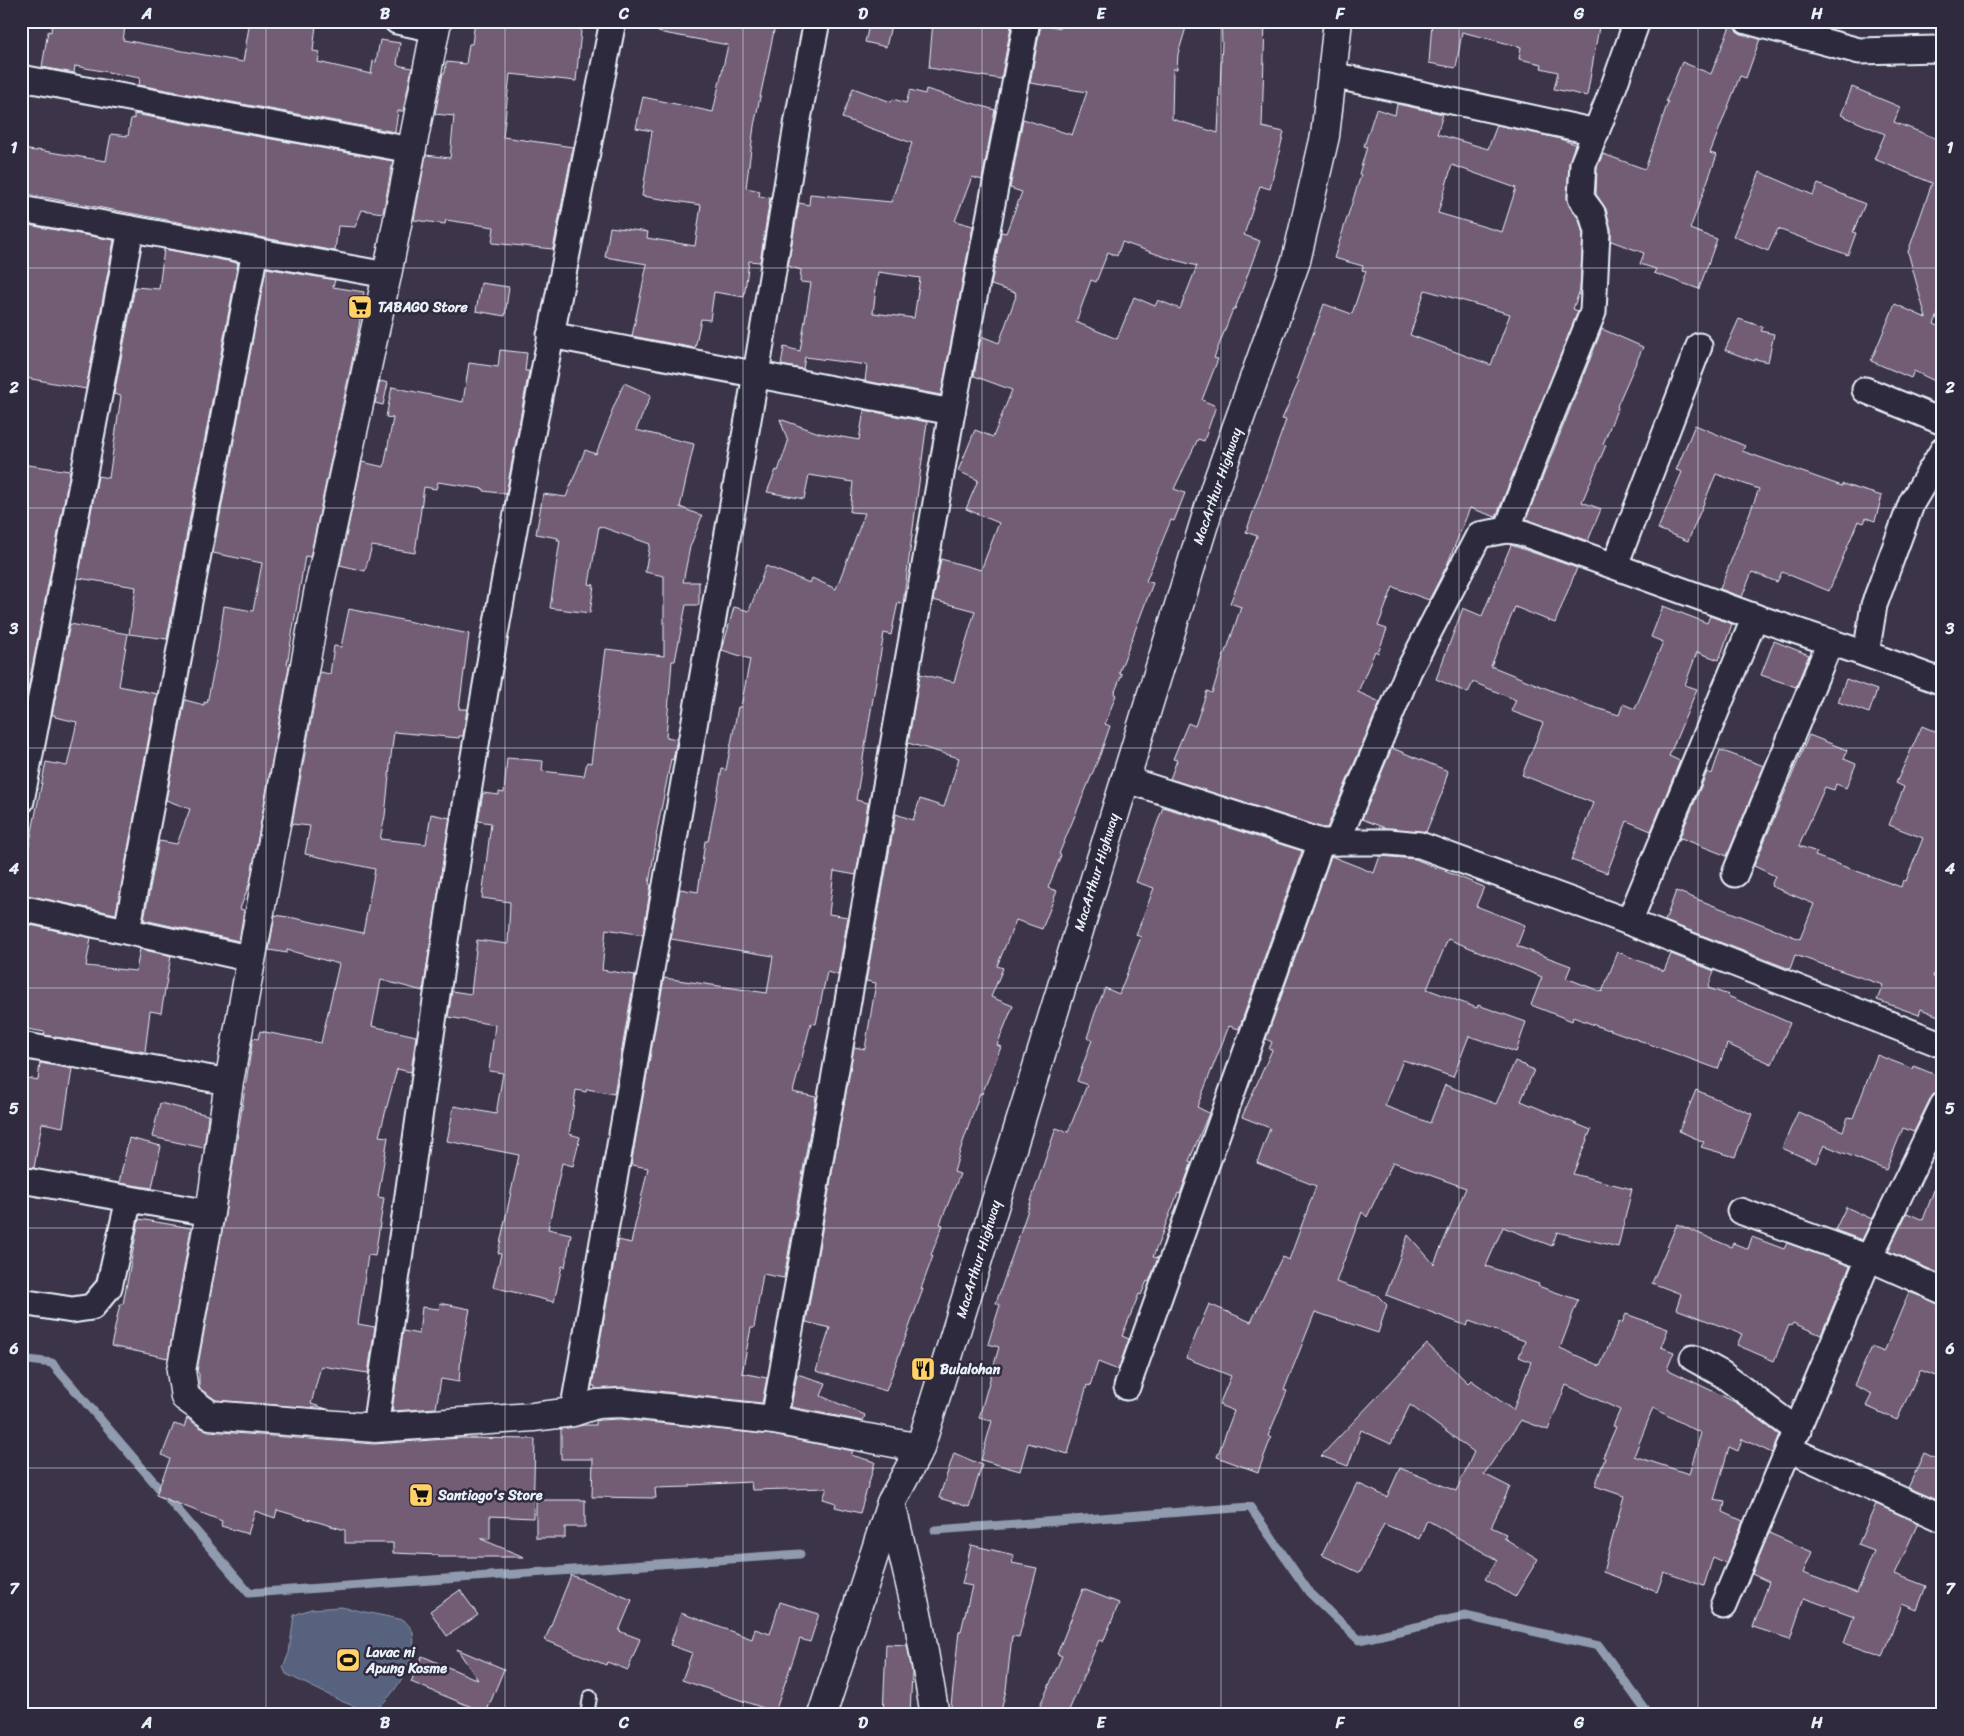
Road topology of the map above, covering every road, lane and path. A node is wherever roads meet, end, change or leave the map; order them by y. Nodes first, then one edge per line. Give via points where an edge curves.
1 (397, 21) edge
2 (614, 21) edge
3 (817, 21) edge
4 (1026, 21) edge
5 (1338, 21) edge
6 (1637, 21) edge
7 (1747, 21) edge
8 (436, 25) edge
9 (1943, 51) edge
10 (1332, 75) junction
11 (21, 78) edge
12 (1596, 132) junction
13 (411, 150) junction
14 (21, 209) edge
15 (131, 229) junction
16 (255, 251) junction
17 (387, 275) junction
18 (550, 336) junction
19 (1699, 346) dead end
20 (756, 374) junction
21 (1864, 390) dead end
22 (952, 412) junction
23 (1943, 422) edge
24 (1943, 450) edge
25 (1507, 530) junction
26 (1615, 565) junction
27 (1755, 617) junction
28 (1830, 642) junction
29 (1866, 654) junction
30 (1943, 682) edge
31 (1124, 779) junction
32 (21, 800) edge
33 (1329, 842) junction
34 (1735, 874) dead end
35 (21, 908) edge
36 (1628, 922) junction
37 (127, 931) junction
38 (252, 960) junction
39 (21, 1045) edge
40 (1943, 1045) edge
41 (229, 1082) junction
42 (1943, 1105) edge
43 (21, 1180) edge
44 (129, 1199) junction
45 (1740, 1211) dead end
46 (210, 1213) junction
47 (1869, 1258) junction
48 (1943, 1291) edge
49 (21, 1302) edge
50 (1693, 1358) dead end
51 (1127, 1387) dead end
52 (573, 1412) junction
53 (774, 1420) junction
54 (375, 1428) junction
55 (1793, 1440) junction
56 (920, 1448) junction
57 (891, 1503) junction
58 (1943, 1519) edge
59 (1723, 1606) dead end
60 (590, 1698) dead end
61 (587, 1715) edge
62 (822, 1715) edge
63 (935, 1715) edge

1 - 8 street
2 - 18 street
3 - 20 street
4 - 22 street
5 - 10 main road, MacArthur Highway
6 - 12 street
7 - 9 street via 1859,51
8 - 13 main road
10 - 12 street
10 - 31 main road, MacArthur Highway via 1325,136 1296,261 1215,488
11 - 13 street
12 - 25 street via 1583,164 1580,198 1592,213 1597,232 1593,312
13 - 17 main road
14 - 15 street
15 - 16 street
15 - 32 street
16 - 17 street
16 - 37 street
17 - 38 main road via 319,588
18 - 20 street
18 - 54 street via 453,887
19 - 26 street
20 - 22 street
20 - 52 street
21 - 23 street
22 - 53 street
24 - 29 street via 1908,511 1874,605
25 - 26 street
25 - 33 street via 1479,535 1409,670
26 - 27 street
27 - 28 street
27 - 36 street
28 - 29 street
28 - 34 street
29 - 30 street
31 - 33 street
31 - 56 main road, MacArthur Highway
33 - 36 street via 1420,845
33 - 51 street
35 - 37 street
36 - 40 street
37 - 38 street
38 - 41 main road
39 - 41 street
41 - 46 main road
42 - 47 street
43 - 44 street
44 - 46 street
44 - 49 street via 108,1287 92,1307 72,1310
45 - 47 street
46 - 54 main road via 181,1371 184,1397 210,1415
47 - 48 street
47 - 55 street
50 - 55 street via 1722,1374
52 - 53 main road via 597,1404 621,1403
52 - 54 main road
53 - 56 main road
55 - 58 street
55 - 59 street
56 - 57 main road, MacArthur Highway
57 - 62 main road, MacArthur Highway
57 - 63 main road via 918,1618
60 - 61 lane

